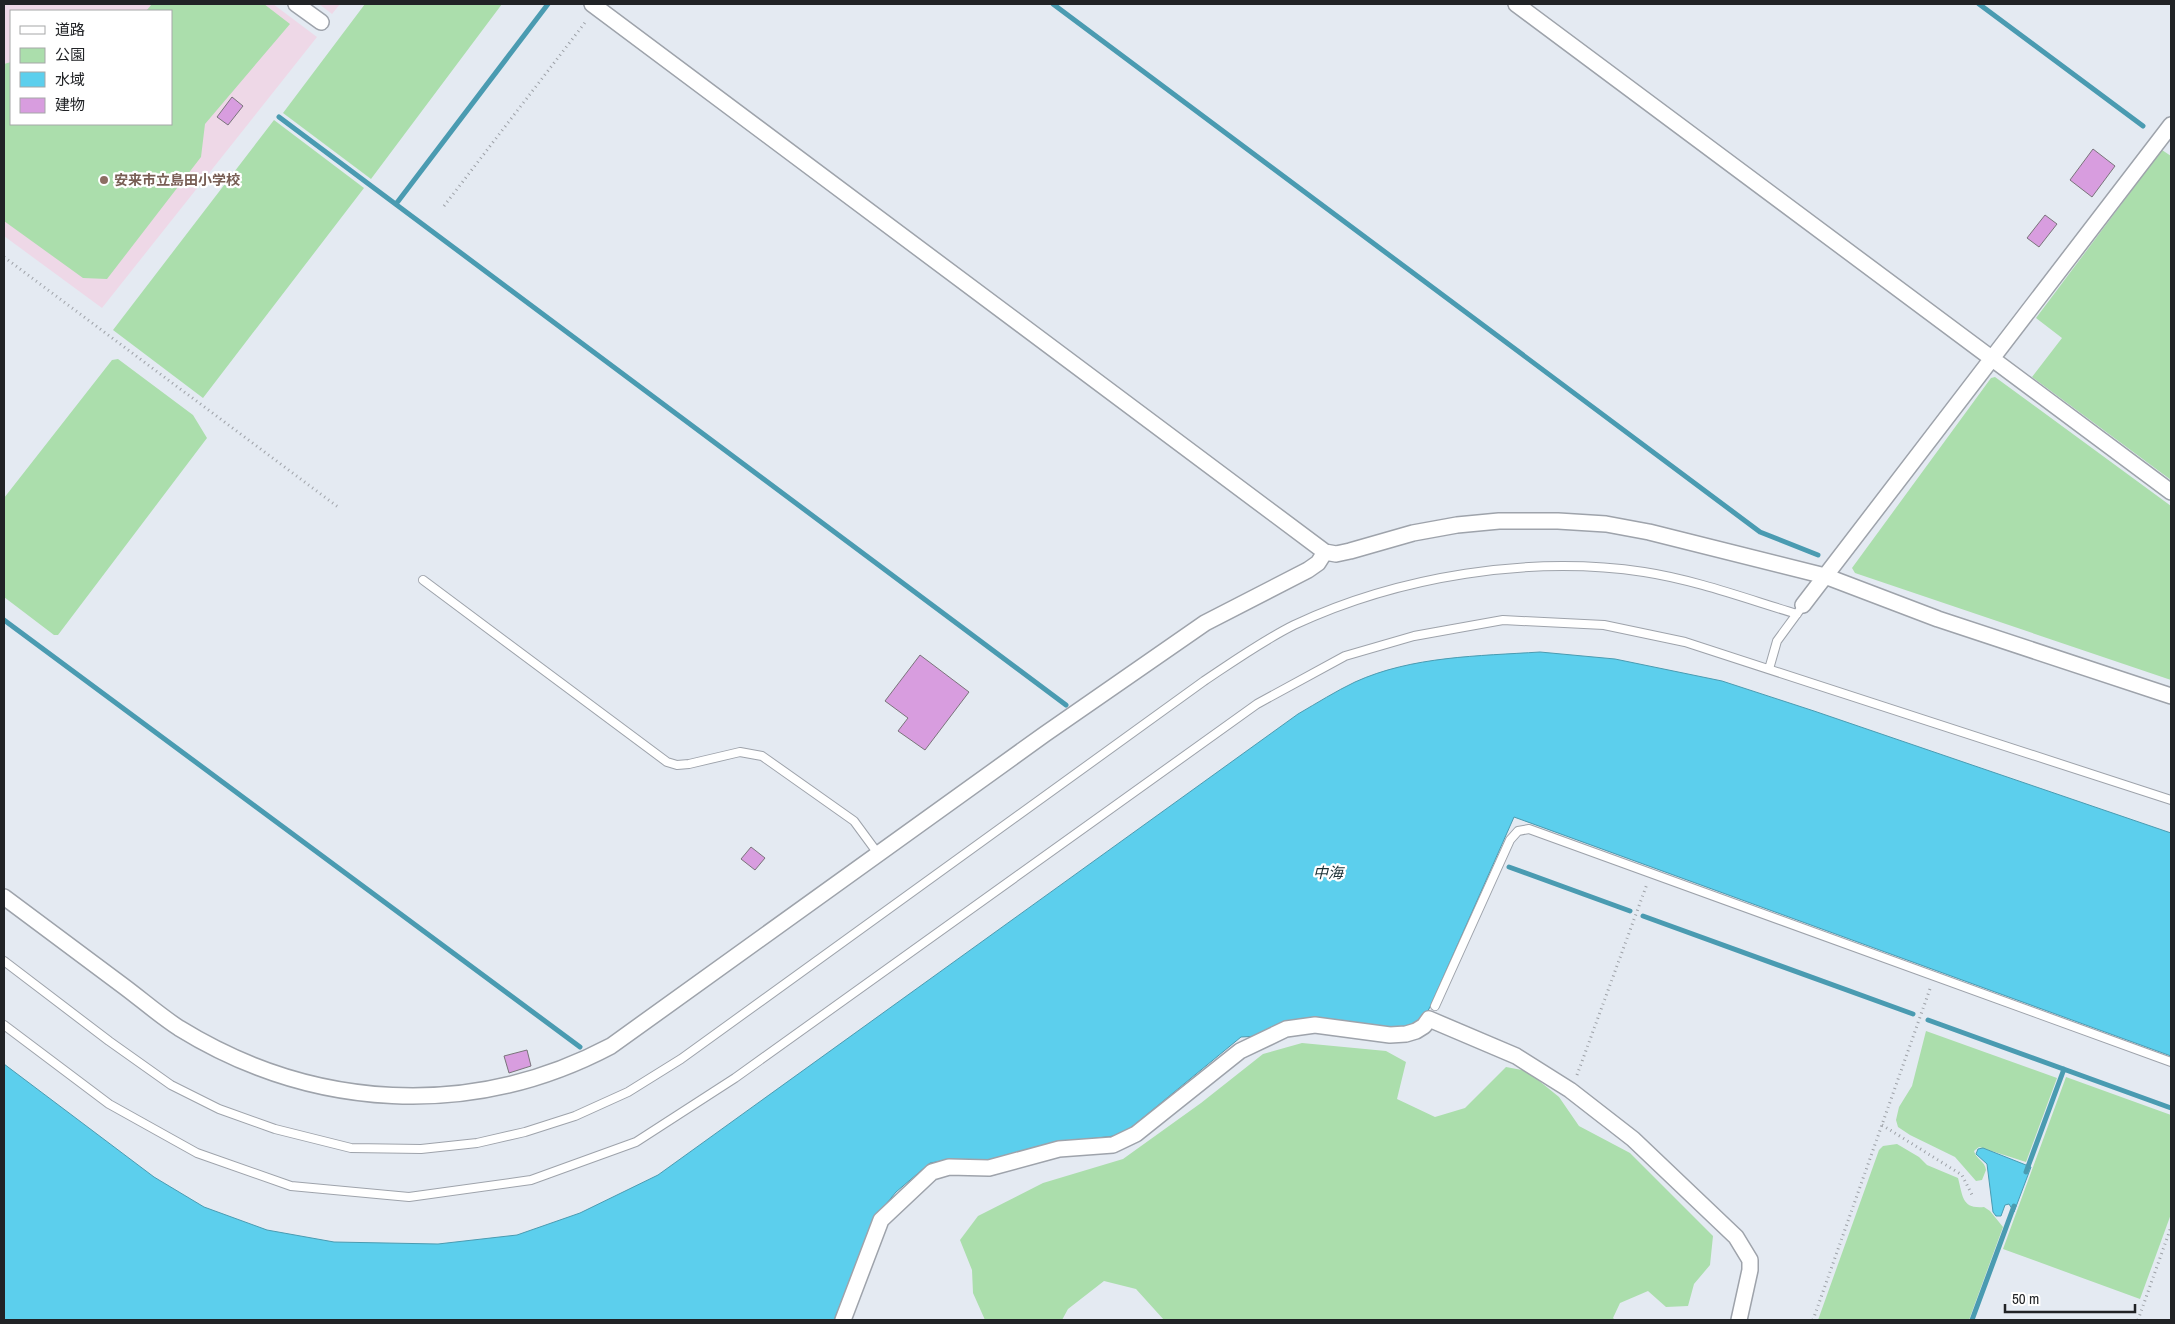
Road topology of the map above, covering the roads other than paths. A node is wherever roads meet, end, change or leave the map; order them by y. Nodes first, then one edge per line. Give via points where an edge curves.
1 (296, 4) edge
2 (1516, 4) edge
3 (596, 5) edge
4 (321, 22) dead end
5 (2171, 125) edge
6 (1992, 358) junction
7 (2171, 492) edge
8 (1325, 552) junction
9 (1826, 576) junction
10 (423, 580) dead end
11 (1800, 610) junction
12 (1769, 670) junction
13 (2171, 696) edge
14 (2171, 800) edge
15 (879, 855) junction
16 (4, 897) edge
17 (4, 961) edge
18 (1432, 1012) junction
19 (4, 1025) edge
20 (2171, 1062) edge
21 (843, 1320) edge
22 (1739, 1320) edge

1 - 4 street
2 - 6 street
3 - 8 street
5 - 6 street
6 - 7 street
6 - 9 street
8 - 9 street via 1336,554 1457,525 1558,521 1606,524 1649,532
8 - 15 street via 1308,570 1205,623
9 - 11 street
9 - 13 street via 1938,619
10 - 15 lane via 667,762 689,764 740,752 762,756 854,821
11 - 12 lane via 1777,641
11 - 17 lane via 1646,572 1600,566 1560,565 1468,574 1360,598 1294,625 1212,675 681,1058 628,1092 575,1116 477,1143 421,1149 351,1148 275,1129 219,1109 171,1085
12 - 14 lane
12 - 19 lane via 1685,642 1604,625 1503,620 1414,636 1345,656 1257,704 735,1078 636,1142 531,1180 409,1197 290,1186 197,1153 109,1104
15 - 16 street via 639,1028 590,1057 552,1073 513,1084 424,1097 376,1096 338,1090 278,1075 229,1055 178,1027
18 - 20 lane via 1510,840 1518,831 1529,829
18 - 21 street via 1424,1026 1406,1034 1390,1035 1315,1025 1286,1029 1240,1051 1136,1134 1113,1145 1059,1149 988,1168 949,1167 932,1172 882,1220
18 - 22 street via 1516,1056 1570,1090 1633,1139 1736,1237 1750,1260

